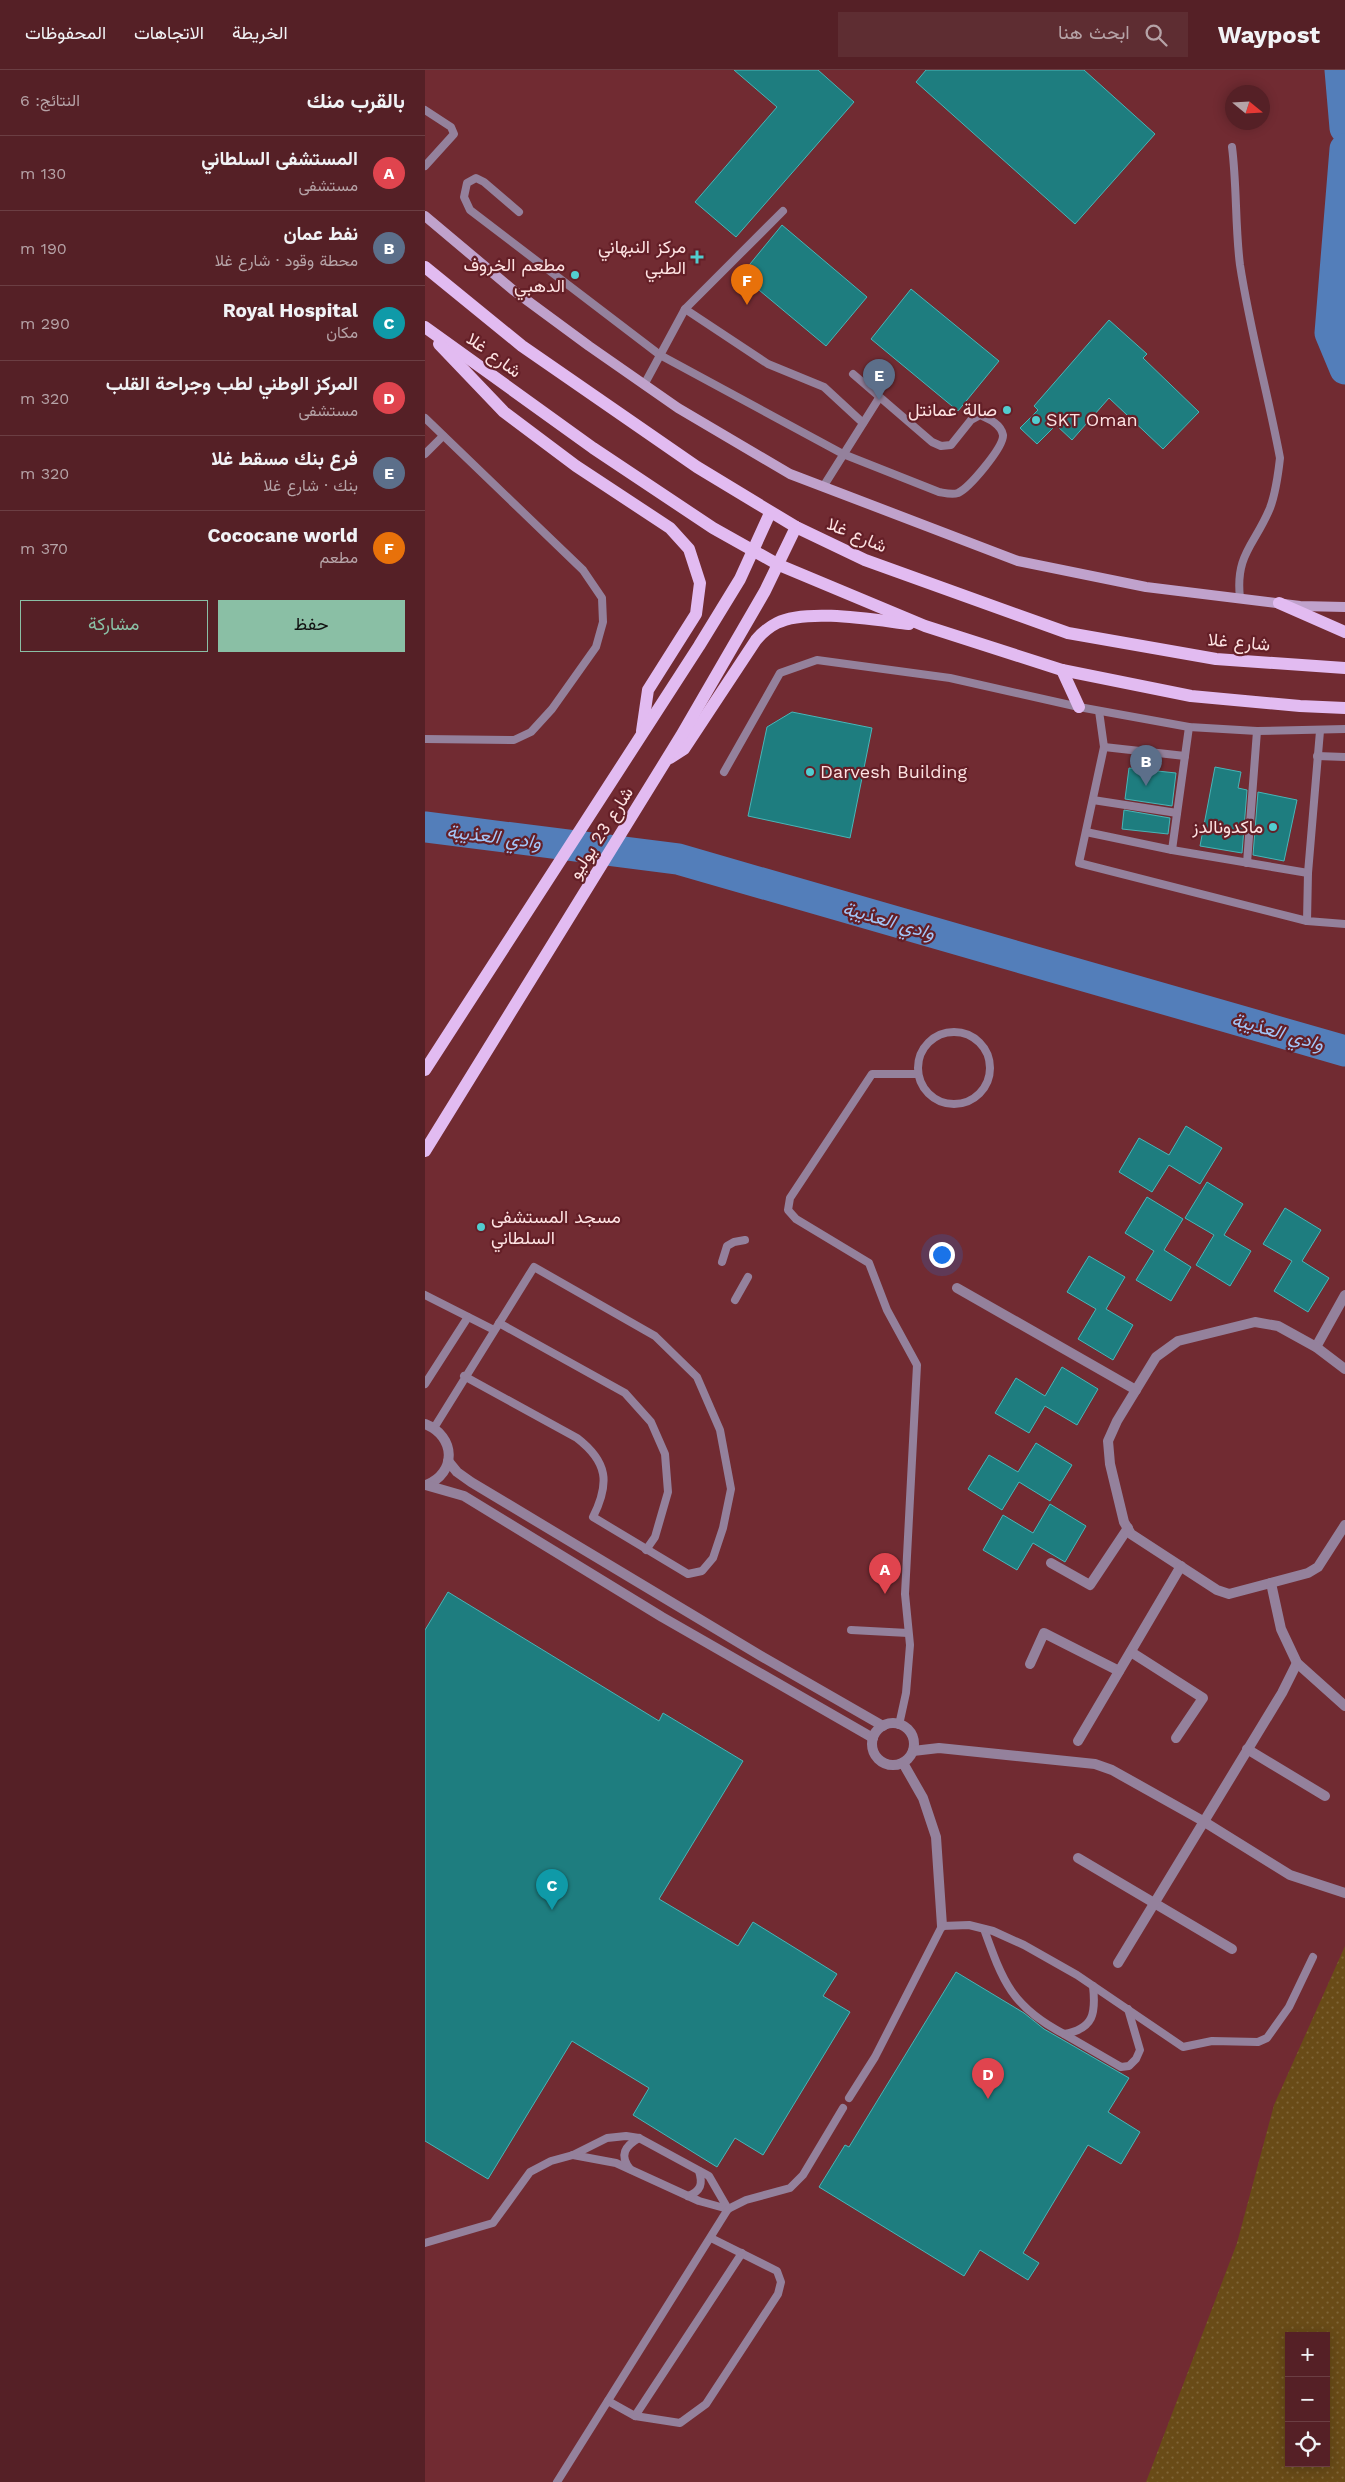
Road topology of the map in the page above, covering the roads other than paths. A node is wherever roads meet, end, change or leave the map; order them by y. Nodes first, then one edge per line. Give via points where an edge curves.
1 (425, 110) edge
2 (1232, 147) dead end
3 (426, 165) edge
4 (783, 211) dead end
5 (519, 212) dead end
6 (425, 216) edge
7 (425, 267) edge
8 (685, 308) junction
9 (425, 328) edge
10 (660, 355) junction
11 (853, 374) dead end
12 (644, 384) junction
13 (879, 398) junction
14 (425, 418) edge
15 (863, 423) junction
16 (443, 436) junction
17 (425, 454) edge
18 (843, 454) junction
19 (823, 486) junction
20 (770, 513) junction
21 (796, 527) junction
22 (753, 551) junction
23 (779, 565) junction
24 (1241, 598) junction
25 (1279, 603) junction
26 (1345, 607) edge
27 (925, 626) junction
28 (1345, 632) edge
29 (1345, 668) edge
30 (1062, 670) junction
31 (1079, 707) junction
32 (1345, 708) edge
33 (1099, 710) junction
34 (1189, 727) junction
35 (1345, 729) edge
36 (1257, 731) junction
37 (1320, 731) junction
38 (641, 737) junction
39 (425, 739) edge
40 (1104, 747) junction
41 (1185, 756) junction
42 (1317, 756) junction
43 (1345, 758) edge
44 (666, 761) junction
45 (725, 772) dead end
46 (1093, 800) junction
47 (1177, 813) junction
48 (1086, 832) junction
49 (1172, 850) junction
50 (1247, 863) junction
51 (1308, 873) junction
52 (1307, 921) junction
53 (1345, 924) edge
54 (425, 1070) edge
55 (918, 1074) junction
56 (425, 1151) edge
57 (745, 1240) dead end
58 (722, 1262) dead end
59 (748, 1277) dead end
60 (957, 1288) dead end
61 (425, 1295) edge
62 (1345, 1295) edge
63 (735, 1300) dead end
64 (468, 1317) junction
65 (499, 1323) junction
66 (494, 1330) junction
67 (1316, 1347) junction
68 (1345, 1369) edge
69 (464, 1376) junction
70 (425, 1384) edge
71 (1136, 1390) junction
72 (430, 1426) edge
73 (448, 1461) junction
74 (426, 1485) edge
75 (1345, 1525) edge
76 (1128, 1528) junction
77 (646, 1550) junction
78 (1051, 1564) dead end
79 (1181, 1566) junction
80 (1271, 1584) junction
81 (851, 1630) dead end
82 (908, 1633) junction
83 (1131, 1652) junction
84 (1297, 1663) junction
85 (1030, 1664) dead end
86 (1119, 1671) junction
87 (1345, 1706) edge
88 (899, 1724) junction
89 (883, 1726) junction
90 (873, 1738) junction
91 (1176, 1738) dead end
92 (1078, 1740) dead end
93 (1247, 1749) junction
94 (913, 1751) junction
95 (903, 1763) junction
96 (1325, 1796) dead end
97 (1203, 1821) junction
98 (1078, 1858) dead end
99 (1345, 1893) edge
100 (1154, 1903) junction
101 (942, 1926) junction
102 (984, 1929) junction
103 (1232, 1950) dead end
104 (1313, 1957) dead end
105 (1117, 1963) dead end
106 (1093, 1986) junction
107 (1128, 2009) junction
108 (1064, 2034) junction
109 (849, 2098) dead end
110 (843, 2108) dead end
111 (639, 2138) junction
112 (573, 2155) junction
113 (632, 2170) junction
114 (699, 2171) junction
115 (688, 2196) junction
116 (729, 2209) junction
117 (711, 2238) junction
118 (425, 2243) edge
119 (742, 2253) junction
120 (608, 2401) junction
121 (635, 2416) junction
122 (557, 2482) edge

1 - 3 lane via 451,128 453,134
2 - 24 lane via 1240,262 1247,309 1279,458 1278,484 1270,509 1243,557 1239,581
4 - 8 lane
5 - 10 lane via 485,182 476,178 467,183 464,197 470,210
6 - 12 street via 513,290
7 - 20 main road, شارع غلا via 522,346 697,467
8 - 10 lane
8 - 15 lane via 768,364 824,387
9 - 22 main road, شارع غلا via 593,448
9 - 38 main road via 504,412 576,466 670,528 689,549 700,583 696,614 649,690
10 - 12 lane
10 - 18 lane
11 - 13 lane
12 - 19 street via 678,408 790,474
13 - 15 lane
13 - 18 lane via 941,446 951,446 971,420 980,415 993,420 1003,437 965,489 955,494 939,492
14 - 16 lane
15 - 18 lane
16 - 17 lane
16 - 39 lane via 583,570 601,598 603,622 596,647 552,709 531,732 514,740
18 - 19 lane
19 - 24 street via 1018,561 1146,587
20 - 21 main road, شارع غلا
20 - 22 main road, شارع 23 يوليو
21 - 23 main road, شارع 23 يوليو
21 - 29 main road, شارع غلا via 865,560 1068,633 1216,659
22 - 23 main road, شارع غلا
22 - 38 main road, شارع 23 يوليو
23 - 27 main road, شارع غلا
23 - 44 main road, شارع 23 يوليو
24 - 25 street
25 - 26 street
25 - 28 main road
27 - 30 main road, شارع غلا
27 - 44 main road via 819,616 779,622 756,640 684,749
30 - 31 main road
30 - 32 main road, شارع غلا via 1191,696
31 - 33 lane
31 - 45 lane via 950,678 817,660 780,673
33 - 34 lane
33 - 40 lane
34 - 36 lane
34 - 41 lane
35 - 37 lane
36 - 37 lane
36 - 50 lane
37 - 42 lane
38 - 54 main road, شارع 23 يوليو
40 - 41 lane
40 - 46 lane
41 - 47 lane
42 - 43 lane
42 - 51 lane
44 - 56 main road, شارع 23 يوليو
46 - 47 lane
46 - 48 lane
47 - 49 lane
48 - 49 lane
48 - 52 lane via 1079,864
49 - 50 lane
50 - 51 lane
51 - 52 lane
52 - 53 lane
55 - 55 lane via 922,1085 939,1101 962,1104 982,1092 988,1083 990,1059 977,1038 965,1032 941,1033 922,1050
55 - 82 lane via 872,1074 790,1198 788,1210 796,1219 869,1263 887,1310 917,1365 905,1594
57 - 58 lane via 727,1246
59 - 63 lane
60 - 71 street
61 - 64 lane
62 - 67 street
64 - 66 lane
64 - 70 lane
65 - 66 lane
65 - 77 lane via 625,1393 651,1422 665,1454 668,1492 655,1537
65 - 77 lane via 534,1267 655,1336 697,1377 720,1430 731,1489 723,1528 713,1558 702,1571 687,1574
66 - 69 lane
67 - 68 street
67 - 71 street via 1278,1326 1255,1322 1237,1326 1178,1341 1156,1357
69 - 72 lane
69 - 77 lane via 592,1449 605,1479 602,1498 593,1517
71 - 76 street via 1108,1441 1110,1464
72 - 73 street via 446,1442
73 - 74 street via 441,1476
73 - 89 street via 471,1482
74 - 90 street via 464,1496 662,1617
75 - 80 street via 1318,1567
76 - 78 street via 1089,1585
76 - 79 street via 1131,1534
79 - 80 street via 1217,1590 1229,1594
79 - 83 street
80 - 84 street via 1281,1629
81 - 82 lane
82 - 88 lane via 906,1693
83 - 86 street
83 - 91 street via 1203,1698
84 - 87 street
84 - 93 street
85 - 86 street via 1044,1633
86 - 92 street
88 - 89 street
88 - 94 street via 913,1738
89 - 90 street
90 - 95 street via 873,1751 880,1762
93 - 96 street
93 - 97 street
94 - 95 street
94 - 97 street via 939,1748 1095,1764 1112,1770
95 - 101 street via 923,1798 936,1837
97 - 99 street via 1290,1874
97 - 100 street
98 - 100 street
100 - 103 street
100 - 105 street
101 - 102 lane via 969,1925
101 - 109 lane via 875,2057
102 - 106 lane via 1024,1945
102 - 108 lane via 999,1971 1011,1992 1029,2012
104 - 107 lane via 1289,2007 1267,2038 1258,2042 1212,2041 1183,2047
106 - 107 lane
106 - 108 lane via 1095,2007 1089,2022 1079,2031
107 - 108 lane via 1140,2050 1129,2066 1121,2066
110 - 116 lane via 803,2175 790,2188 746,2200
111 - 112 lane via 607,2138
111 - 113 lane via 625,2148 623,2154
111 - 114 lane
112 - 113 lane via 615,2163
112 - 118 lane via 551,2161 530,2172 493,2223
113 - 115 lane
114 - 115 lane via 699,2190
114 - 116 lane via 709,2176
115 - 116 lane
116 - 117 lane
117 - 119 lane
117 - 120 lane
119 - 121 lane
119 - 121 lane via 777,2271 781,2288 706,2404 680,2423
120 - 121 lane
120 - 122 lane

